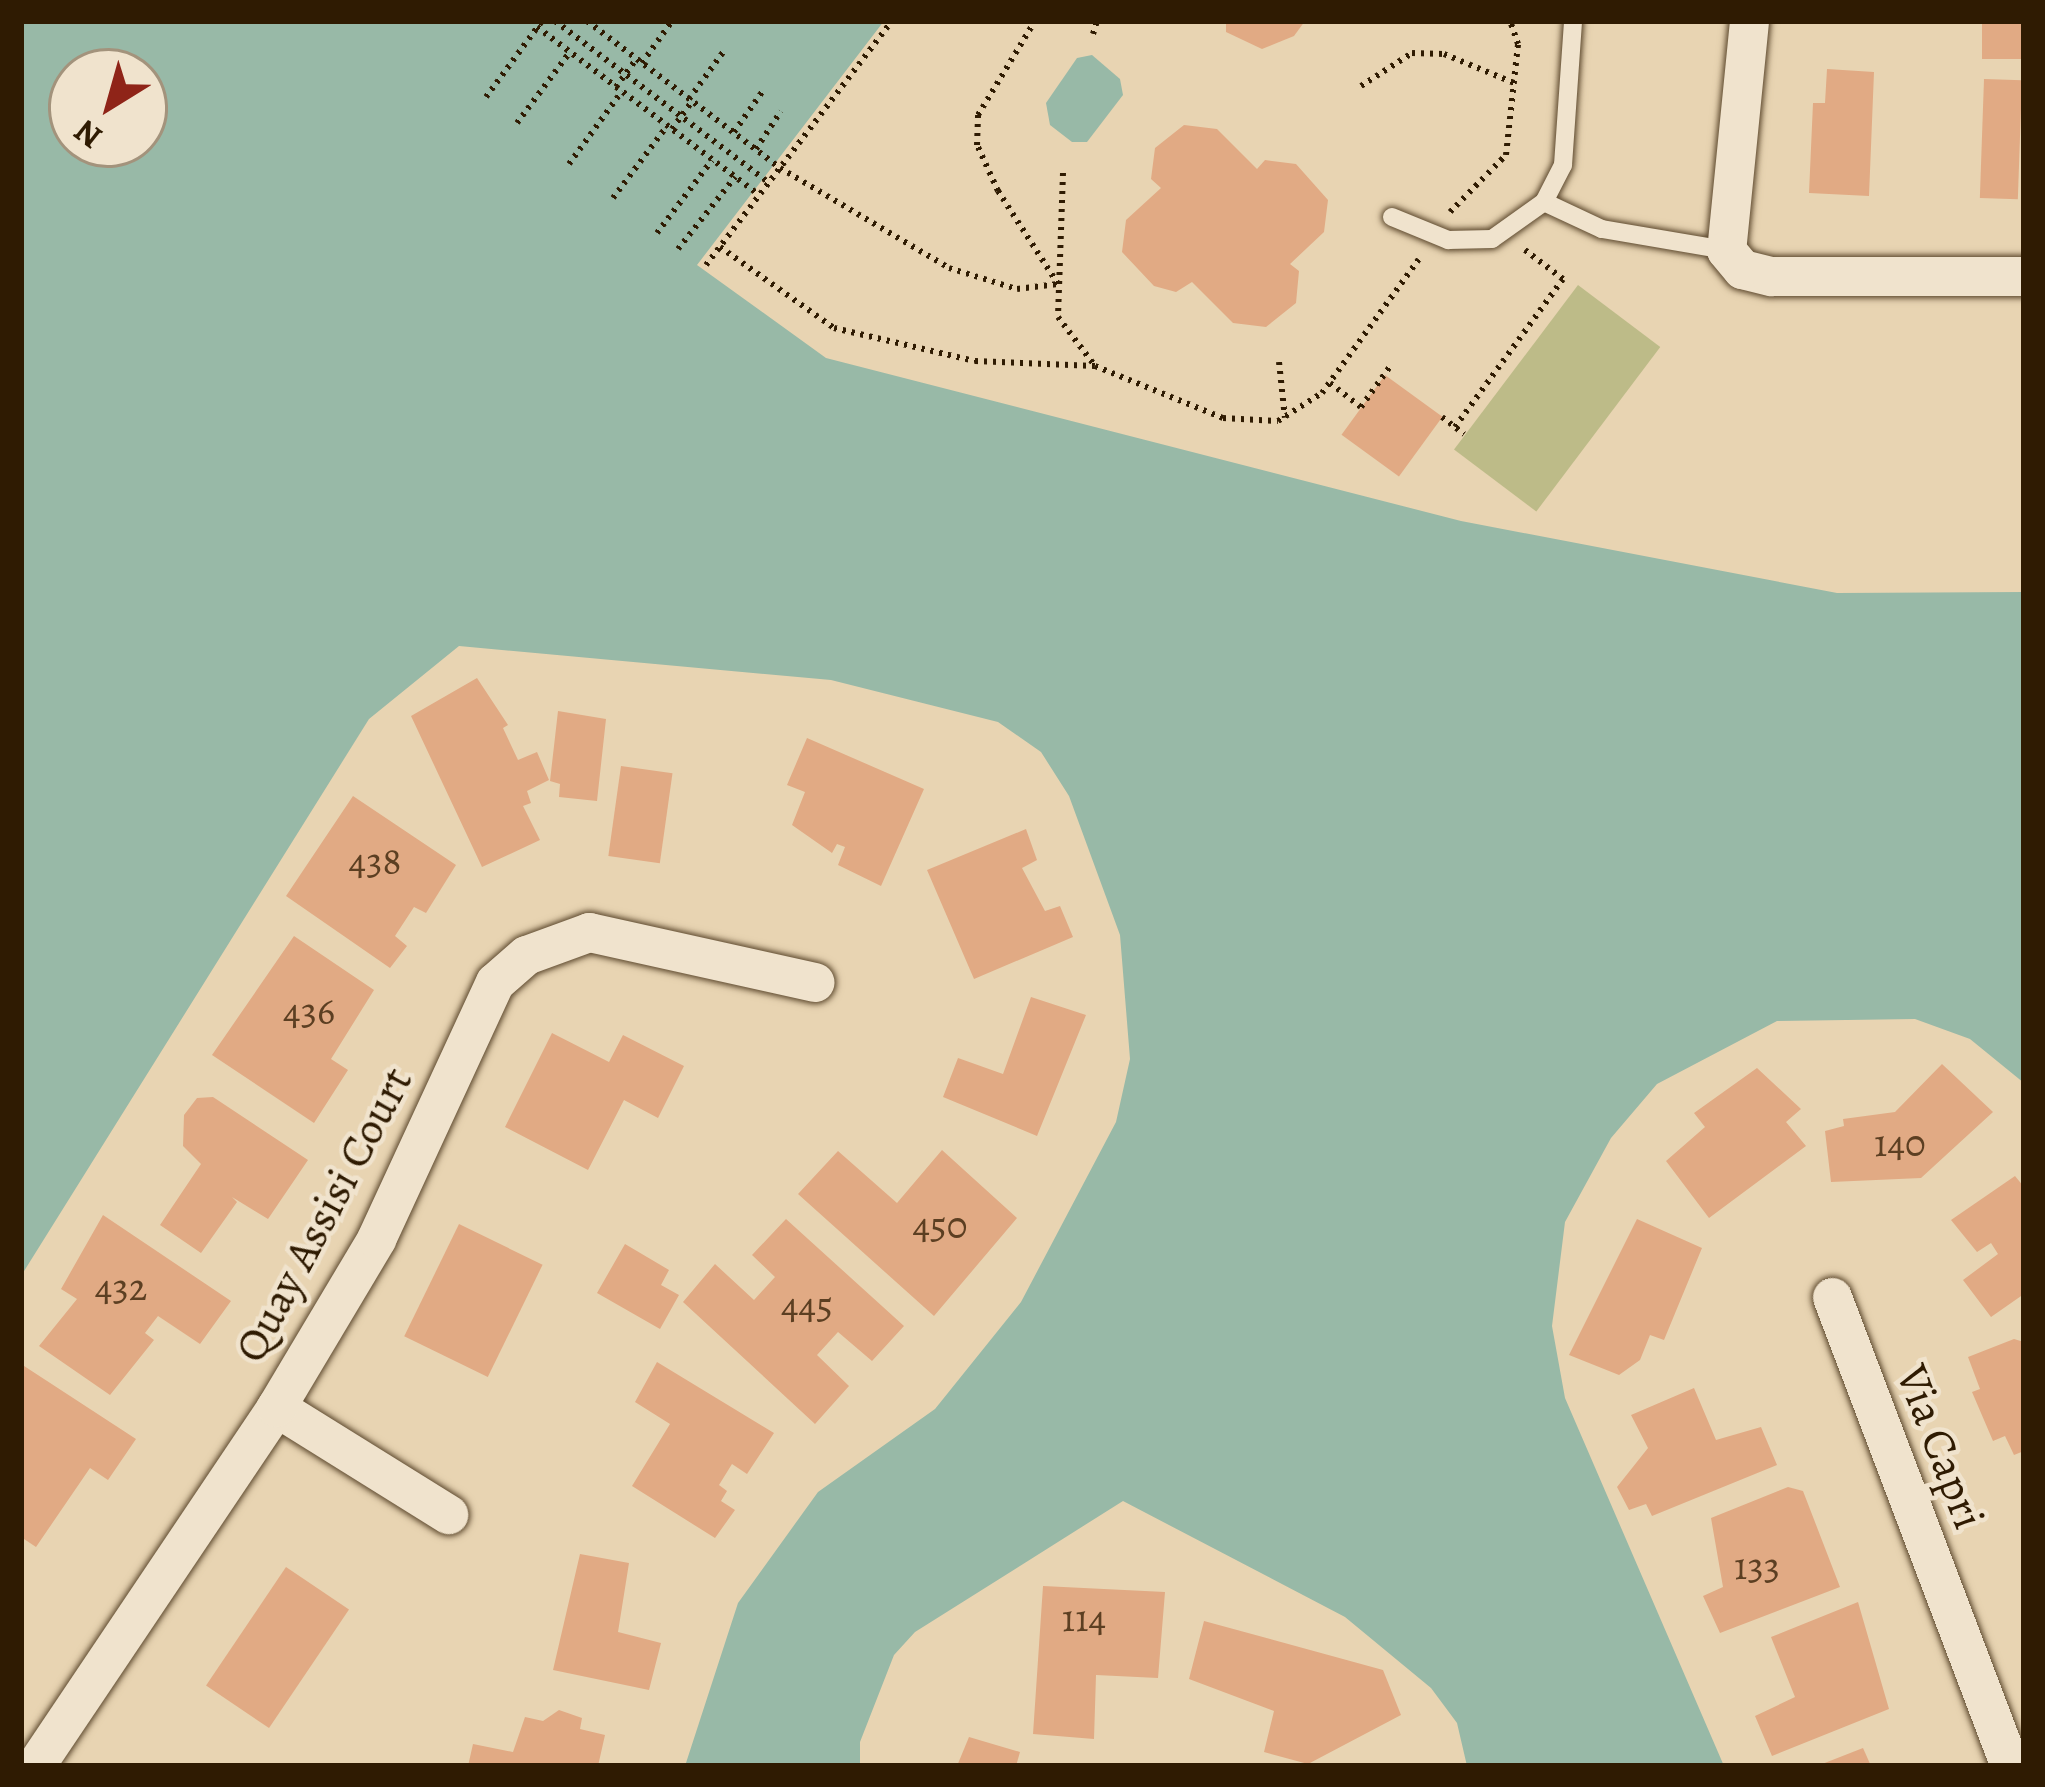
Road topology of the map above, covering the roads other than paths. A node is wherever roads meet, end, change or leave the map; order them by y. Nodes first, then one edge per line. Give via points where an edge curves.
1 (1573, 21) edge
2 (1749, 21) edge
3 (1544, 202) junction
4 (1392, 217) dead end
5 (1734, 260) junction
6 (2024, 276) edge
7 (815, 982) dead end
8 (1832, 1297) dead end
9 (276, 1407) junction
10 (448, 1514) dead end
11 (35, 1766) edge
12 (2010, 1766) edge

1 - 3 lane via 1563,165
2 - 5 street
3 - 4 lane via 1492,238 1448,240
3 - 5 lane via 1602,230
5 - 6 street via 1771,277
7 - 9 street, Quay Assisi Court via 590,932 526,955 495,982 376,1239
8 - 12 street, Via Capri
9 - 10 street
9 - 11 street, Quay Assisi Court

